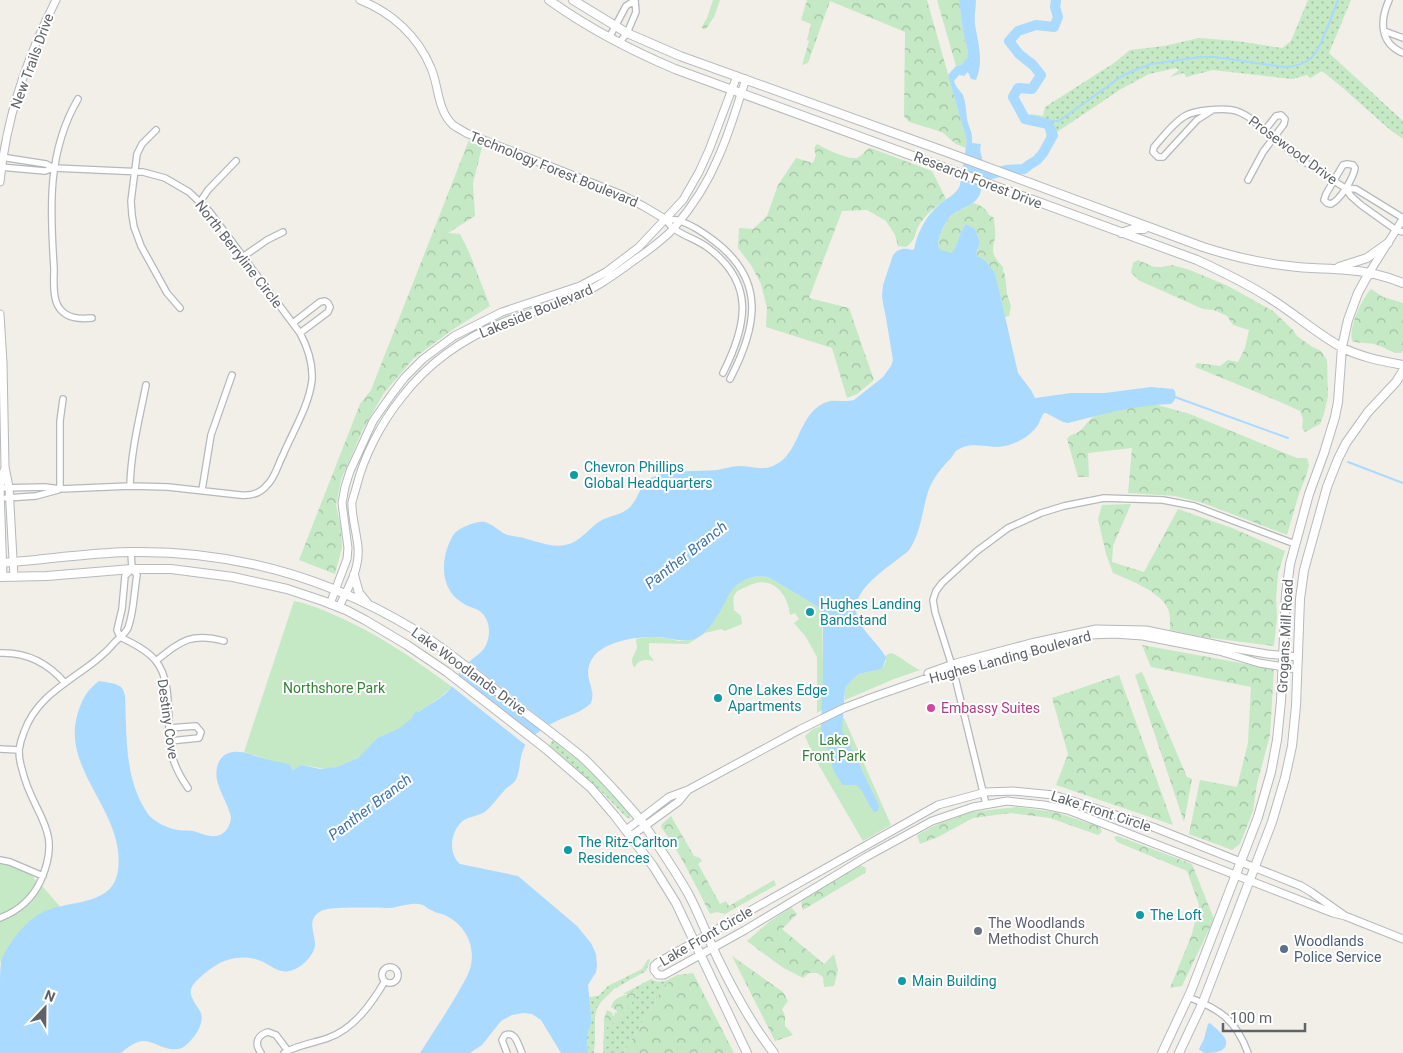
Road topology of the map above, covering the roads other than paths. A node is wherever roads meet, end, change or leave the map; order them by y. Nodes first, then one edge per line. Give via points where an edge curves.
1 (56, 0) edge
2 (360, 0) edge
3 (549, 0) edge
4 (573, 0) edge
5 (1389, 0) edge
6 (634, 1) edge
7 (616, 27) junction
8 (1384, 31) junction
9 (628, 33) junction
10 (609, 38) junction
11 (1403, 38) edge
12 (619, 43) junction
13 (1403, 53) edge
14 (737, 76) junction
15 (746, 79) junction
16 (732, 89) junction
17 (741, 93) junction
18 (78, 99) dead end
19 (1210, 111) junction
20 (156, 130) dead end
21 (1264, 130) junction
22 (1273, 137) junction
23 (2, 157) edge
24 (236, 161) dead end
25 (1, 167) edge
26 (54, 168) junction
27 (134, 171) junction
28 (1248, 180) dead end
29 (1333, 180) junction
30 (0, 182) edge
31 (1345, 188) junction
32 (200, 202) junction
33 (665, 219) junction
34 (1403, 219) edge
35 (680, 220) junction
36 (674, 228) junction
37 (1151, 228) junction
38 (1399, 231) edge
39 (284, 232) dead end
40 (1121, 233) junction
41 (1388, 243) junction
42 (244, 256) junction
43 (1332, 269) junction
44 (606, 272) junction
45 (1369, 273) junction
46 (609, 279) junction
47 (1403, 282) edge
48 (180, 308) dead end
49 (502, 312) junction
50 (0, 314) edge
51 (92, 318) dead end
52 (505, 321) junction
53 (293, 322) junction
54 (300, 333) junction
55 (1342, 347) junction
56 (1403, 364) edge
57 (1403, 371) edge
58 (723, 373) dead end
59 (232, 376) dead end
60 (730, 379) dead end
61 (146, 385) dead end
62 (63, 399) dead end
63 (373, 421) junction
64 (382, 427) junction
65 (5, 467) junction
66 (350, 471) junction
67 (359, 476) junction
68 (130, 486) junction
69 (9, 487) junction
70 (0, 488) edge
71 (60, 490) junction
72 (202, 490) junction
73 (0, 498) edge
74 (10, 498) junction
75 (1295, 544) junction
76 (131, 552) junction
77 (1, 562) edge
78 (13, 562) junction
79 (132, 568) junction
80 (354, 575) junction
81 (1, 577) edge
82 (14, 577) junction
83 (335, 590) junction
84 (345, 594) junction
85 (330, 604) junction
86 (369, 606) junction
87 (339, 608) junction
88 (120, 637) junction
89 (224, 641) dead end
90 (0, 653) edge
91 (1283, 656) junction
92 (1298, 657) junction
93 (156, 660) junction
94 (952, 667) junction
95 (1283, 668) junction
96 (1297, 669) junction
97 (65, 683) junction
98 (169, 728) junction
99 (170, 741) junction
100 (0, 749) edge
101 (19, 750) junction
102 (1268, 782) junction
103 (1282, 786) junction
104 (188, 788) dead end
105 (688, 790) junction
106 (984, 792) junction
107 (986, 804) junction
108 (640, 820) junction
109 (646, 827) junction
110 (629, 833) junction
111 (0, 860) edge
112 (1240, 862) junction
113 (1254, 867) junction
114 (1235, 875) junction
115 (42, 876) junction
116 (1249, 880) junction
117 (1345, 916) junction
118 (0, 918) edge
119 (707, 936) junction
120 (1403, 938) edge
121 (695, 943) junction
122 (713, 948) junction
123 (670, 956) junction
124 (700, 956) junction
125 (677, 968) junction
126 (385, 981) dead end
127 (1188, 997) junction
128 (1203, 1002) junction
129 (286, 1052) edge
130 (261, 1053) edge
131 (508, 1053) edge
132 (522, 1053) edge
133 (747, 1053) edge
134 (774, 1053) edge
135 (1162, 1053) edge
136 (1179, 1053) edge
137 (1248, 1053) edge

1 - 23 street, New Trails Drive via 23,78
2 - 33 street, Technology Forest Boulevard via 394,19 414,40 431,68 441,108 452,124 466,133 622,195
3 - 10 main road, Research Forest Drive
4 - 7 main road, Research Forest Drive
5 - 8 street via 1383,17
6 - 7 street via 626,6
6 - 9 street via 636,12
7 - 9 main road, Research Forest Drive
7 - 10 street
8 - 11 street
8 - 13 street via 1393,47
9 - 12 street
9 - 14 main road, Research Forest Drive
10 - 12 main road, Research Forest Drive
12 - 16 main road, Research Forest Drive via 674,69
14 - 15 main road, Research Forest Drive
14 - 16 street, Lakeside Boulevard
15 - 17 street, Lakeside Boulevard
15 - 37 main road, Research Forest Drive
16 - 17 main road, Research Forest Drive
16 - 33 street, Lakeside Boulevard via 699,172 683,200
17 - 35 street, Lakeside Boulevard via 719,157
17 - 40 main road, Research Forest Drive
18 - 26 street via 64,126
19 - 19 street, Prosewood Drive via 1186,116 1154,147 1153,152 1163,157 1197,120
19 - 21 street, Prosewood Drive via 1240,112
20 - 27 street via 142,144
21 - 22 street, Prosewood Drive
21 - 22 street via 1276,116 1281,115 1285,119 1284,124
22 - 28 street
22 - 29 street, Prosewood Drive
23 - 25 street, New Trails Drive
23 - 26 street, North Berryline Circle
24 - 32 street
25 - 26 street, North Berryline Circle via 45,171
25 - 30 street, New Trails Drive
26 - 27 street, North Berryline Circle
26 - 51 street via 51,209 55,296 64,313 80,319
27 - 32 street, North Berryline Circle via 165,178
27 - 48 street via 131,201 134,227 167,293
29 - 31 street, Prosewood Drive
29 - 31 street via 1324,200 1327,203 1336,202
29 - 31 street via 1343,166 1353,165 1354,174
31 - 34 street, Prosewood Drive via 1356,189
31 - 38 street, Prosewood Drive via 1356,201
32 - 42 street, North Berryline Circle
33 - 35 street, Technology Forest Boulevard
33 - 36 street, Technology Forest Boulevard
33 - 44 street, Lakeside Boulevard via 639,246
34 - 38 street, Grogans Mill Road
35 - 36 street, Lakeside Boulevard
35 - 60 street, Technology Forest Boulevard via 722,248 740,268 748,283 752,302 750,328 742,356
36 - 46 street, Lakeside Boulevard
36 - 58 street, Technology Forest Boulevard via 718,256 739,286 743,304 740,329
37 - 40 main road
37 - 43 main road, Research Forest Drive via 1231,256 1289,266
38 - 41 street, Grogans Mill Road
39 - 42 street
40 - 55 main road, Research Forest Drive via 1232,276
41 - 43 main road via 1367,258
41 - 45 street, Grogans Mill Road
42 - 53 street, North Berryline Circle
43 - 45 main road, Research Forest Drive
44 - 46 street
44 - 49 street, Lakeside Boulevard via 580,286
45 - 47 main road, Research Forest Drive
45 - 55 main road, Grogans Mill Road via 1352,307
46 - 52 street, Lakeside Boulevard via 560,304
49 - 52 street
49 - 63 street, Lakeside Boulevard via 454,336 428,355 405,377
50 - 65 street
52 - 64 street, Lakeside Boulevard via 460,344 431,366 400,399
53 - 54 street, North Berryline Circle
53 - 54 street via 320,302 328,303 328,312
54 - 72 street, North Berryline Circle via 312,362 312,382 271,480 267,486 248,496
55 - 56 main road, Research Forest Drive via 1363,356
55 - 75 main road, Grogans Mill Road via 1335,417 1308,494
57 - 92 main road, Grogans Mill Road via 1346,444 1327,487 1304,570
59 - 72 street via 211,435
61 - 68 street via 133,443
62 - 71 street
63 - 64 street
63 - 66 street, Lakeside Boulevard
64 - 67 street, Lakeside Boulevard
65 - 69 street
65 - 70 street
66 - 67 street
66 - 83 street, Lakeside Boulevard via 342,503 347,559
67 - 80 street, Lakeside Boulevard via 352,503 358,548
68 - 71 street, North Berryline Circle
68 - 72 street, North Berryline Circle
69 - 70 street
69 - 71 street
69 - 74 street
70 - 73 street
71 - 74 street
73 - 74 street
73 - 77 street
74 - 78 street
75 - 91 main road, Grogans Mill Road via 1286,594
75 - 94 street via 1194,506 1163,500 1104,498 1041,513 993,538 936,591 933,600 935,612
76 - 78 main road, Lake Woodlands Drive
76 - 79 street
76 - 83 main road, Lake Woodlands Drive via 205,555 236,560 291,574
77 - 78 main road, Lake Woodlands Drive
77 - 81 street
78 - 82 street
79 - 82 main road, Lake Woodlands Drive
79 - 85 main road, Lake Woodlands Drive via 233,577 287,589
79 - 88 street via 126,576 117,630
79 - 88 street via 137,575 132,608 128,630
80 - 84 street, Lakeside Boulevard
80 - 86 main road
81 - 82 main road, Lake Woodlands Drive
83 - 84 main road, Lake Woodlands Drive
83 - 85 street, Lakeside Boulevard
84 - 86 main road, Lake Woodlands Drive
84 - 87 street, Lakeside Boulevard
85 - 87 main road, Lake Woodlands Drive
86 - 108 main road, Lake Woodlands Drive via 415,630 556,736 602,777
87 - 110 main road, Lake Woodlands Drive via 365,620 447,672 591,788
88 - 93 street, Destiny Cove
88 - 97 street via 99,659
89 - 93 street via 193,638 176,645
90 - 97 street via 17,653 36,660 53,669
91 - 92 street, Hughes Landing Boulevard
91 - 94 street, Hughes Landing Boulevard via 1146,630 1096,629 1031,643
91 - 95 main road, Grogans Mill Road
92 - 96 main road, Grogans Mill Road
93 - 98 street, Destiny Cove via 166,688
94 - 95 street, Hughes Landing Boulevard via 1106,634 1146,637 1219,651
94 - 105 street, Hughes Landing Boulevard via 887,689 844,708
94 - 106 street
95 - 96 street, Hughes Landing Boulevard
95 - 102 main road, Grogans Mill Road via 1277,740
96 - 103 main road, Grogans Mill Road via 1292,746
97 - 101 street via 34,712
98 - 99 street, Destiny Cove
98 - 99 street via 196,726 201,732 199,738
99 - 104 street, Destiny Cove via 176,769
100 - 101 street
101 - 115 street via 24,777 49,839 48,858
102 - 103 main road
102 - 112 main road, Grogans Mill Road
103 - 113 main road, Grogans Mill Road
105 - 108 street, Hughes Landing Boulevard via 670,797
105 - 109 street, Hughes Landing Boulevard
106 - 107 street
106 - 112 street, Lake Front Circle via 1054,795 1153,827
106 - 119 street, Lake Front Circle via 938,805
107 - 114 street, Lake Front Circle via 1027,803 1068,810
107 - 122 street, Lake Front Circle via 932,821
108 - 109 main road, Lake Woodlands Drive
108 - 110 street, Hughes Landing Boulevard
109 - 110 street, Hughes Landing Boulevard
109 - 119 main road, Lake Woodlands Drive via 689,896
110 - 121 main road, Lake Woodlands Drive via 676,903
111 - 115 street
112 - 113 street, Lake Front Circle
112 - 114 main road, Grogans Mill Road
113 - 116 main road, Grogans Mill Road
113 - 117 street, Lake Front Circle via 1306,888
114 - 116 street, Lake Front Circle
114 - 127 main road, Grogans Mill Road
115 - 118 street via 26,902
116 - 117 street, Lake Front Circle
116 - 128 main road, Grogans Mill Road
117 - 120 street, Lake Front Circle
119 - 121 street, Lake Front Circle
119 - 122 main road, Lake Woodlands Drive
121 - 123 street, Lake Front Circle
121 - 124 main road, Lake Woodlands Drive
122 - 124 street, Lake Front Circle
122 - 134 main road, Lake Woodlands Drive via 745,1013
123 - 125 street
123 - 125 street, Lake Front Circle via 656,965 655,973 662,976
124 - 125 street, Lake Front Circle
124 - 133 main road, Lake Woodlands Drive
126 - 129 street via 360,1016 340,1033
127 - 128 street
127 - 135 main road, Grogans Mill Road
128 - 136 main road, Grogans Mill Road
128 - 137 street via 1226,1016 1238,1030
129 - 130 street via 276,1035 268,1032 257,1042
131 - 132 street via 502,1040 504,1035 512,1034

